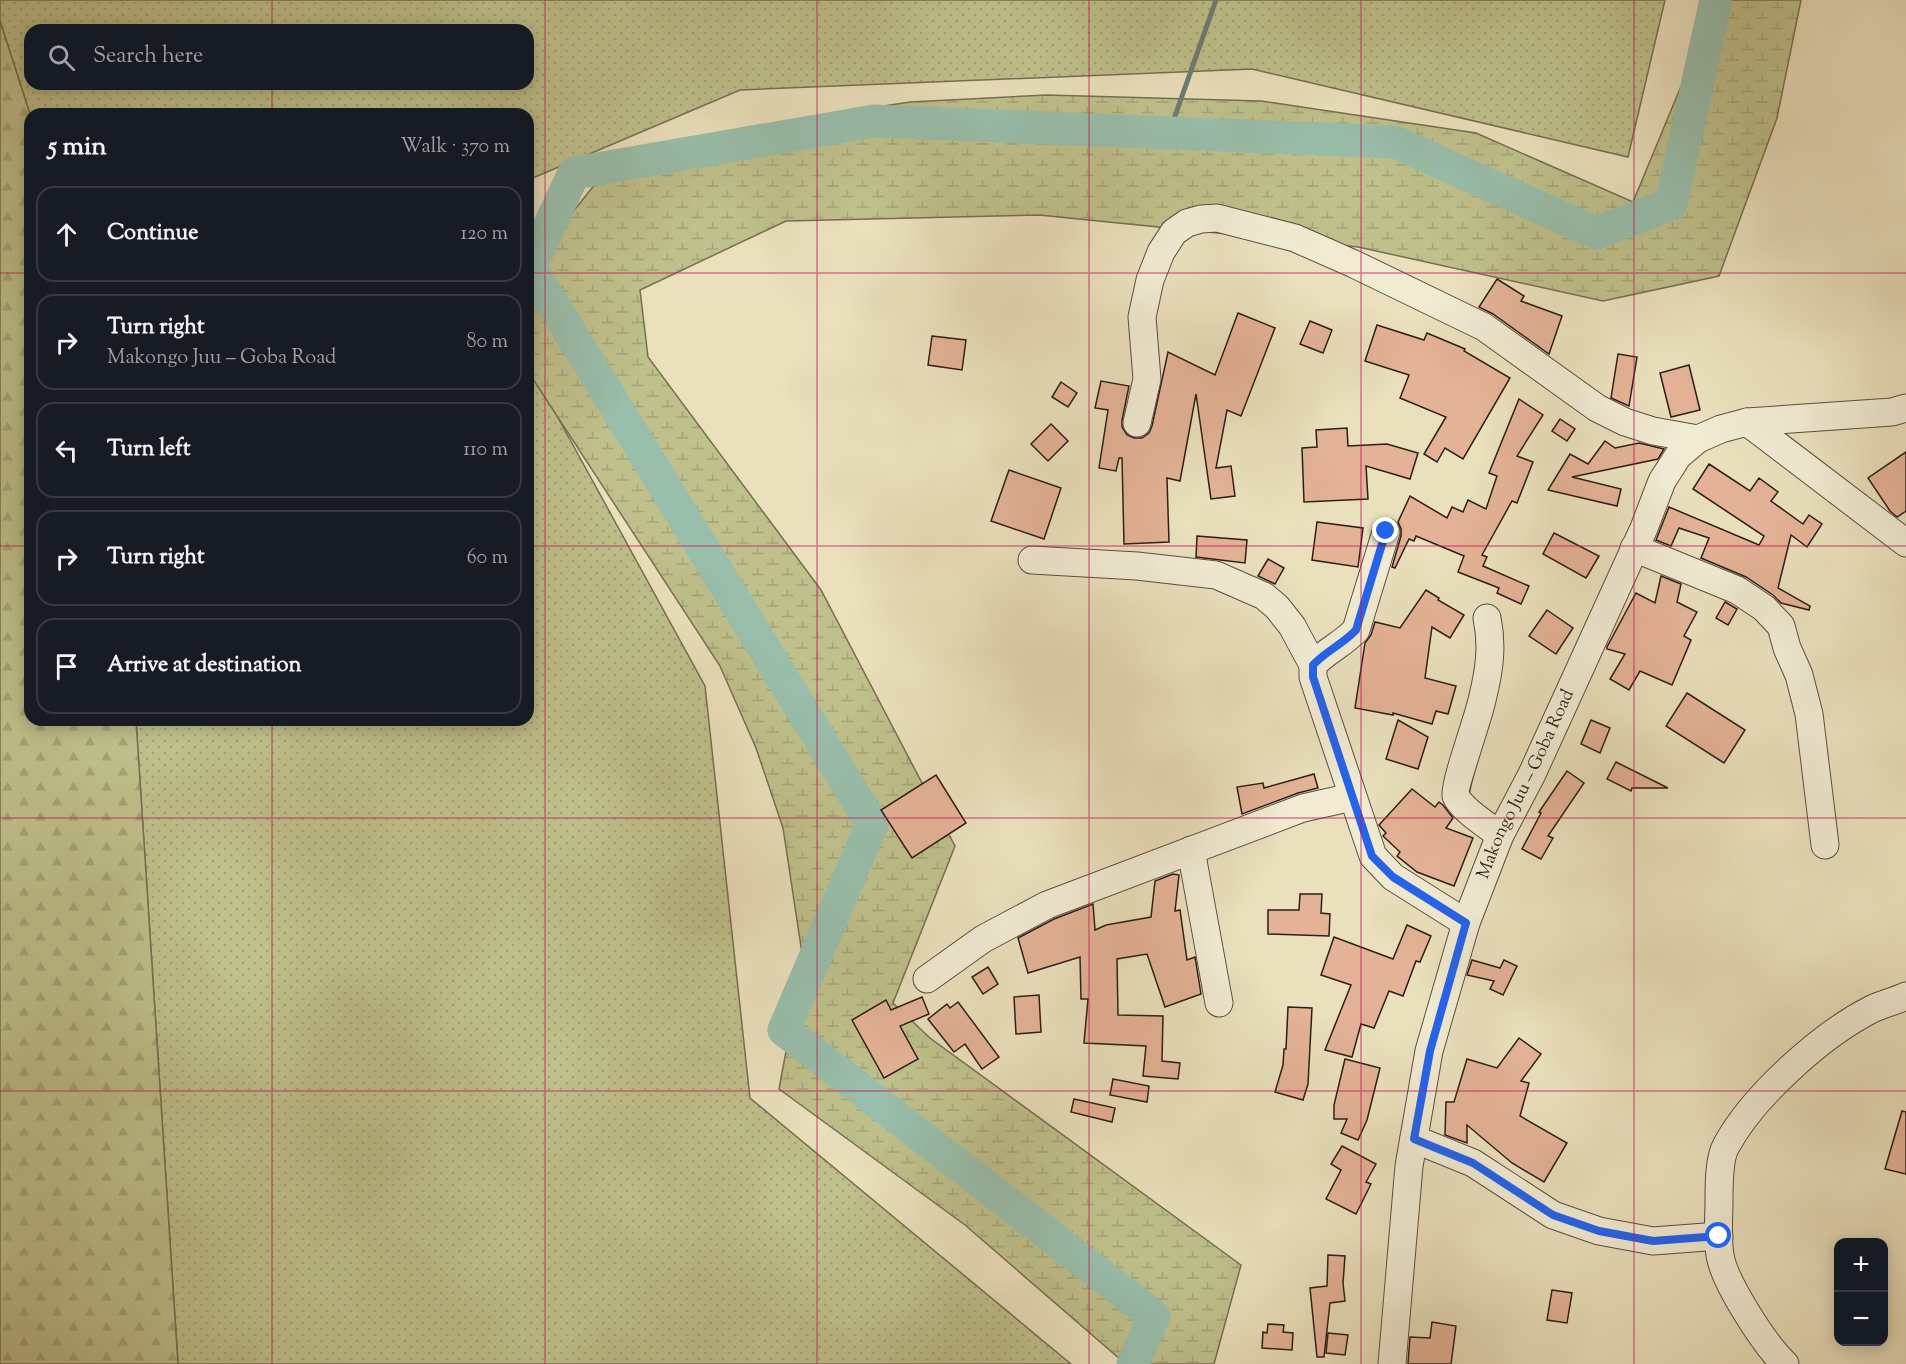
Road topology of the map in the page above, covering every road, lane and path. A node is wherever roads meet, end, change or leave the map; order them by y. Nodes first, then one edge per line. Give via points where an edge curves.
1 (1906, 408) edge
2 (1747, 422) junction
3 (1137, 423) dead end
4 (1698, 439) junction
5 (1386, 531) dead end
6 (1906, 543) edge
7 (1635, 548) junction
8 (1032, 560) dead end
9 (1487, 618) dead end
10 (1313, 665) junction
11 (1352, 797) junction
12 (1500, 835) junction
13 (1825, 845) dead end
14 (1191, 850) junction
15 (1466, 923) junction
16 (927, 979) dead end
17 (1906, 996) edge
18 (1219, 1003) dead end
19 (1414, 1139) junction
20 (1719, 1236) junction
21 (1392, 1364) edge
22 (1785, 1364) edge

1 - 2 street, Makongo Juu – Goba Road
2 - 4 street, Makongo Juu – Goba Road
2 - 6 street
3 - 4 street via 1147,379 1142,317 1161,252 1173,232 1187,223 1217,218 1295,238 1354,264 1484,327 1597,408 1653,431
4 - 7 street, Makongo Juu – Goba Road via 1678,456 1662,481
5 - 10 street via 1356,630
7 - 12 street, Makongo Juu – Goba Road
7 - 13 street via 1737,590 1764,608 1781,627 1809,714
8 - 10 street via 1216,575 1264,596 1277,606
9 - 12 street via 1491,640 1482,701 1454,791 1459,803
10 - 11 street via 1313,677
11 - 14 street via 1303,808
11 - 15 street via 1372,856 1393,877
12 - 15 street, Makongo Juu – Goba Road
14 - 16 street via 1047,905 983,939
14 - 18 street
15 - 19 street, Makongo Juu – Goba Road via 1430,1051
17 - 20 street via 1872,1009 1833,1034 1798,1061 1752,1108 1725,1148 1719,1185
19 - 20 street via 1473,1163 1553,1215 1599,1231 1653,1241
19 - 21 street, Makongo Juu – Goba Road
20 - 22 street via 1720,1256 1737,1298

